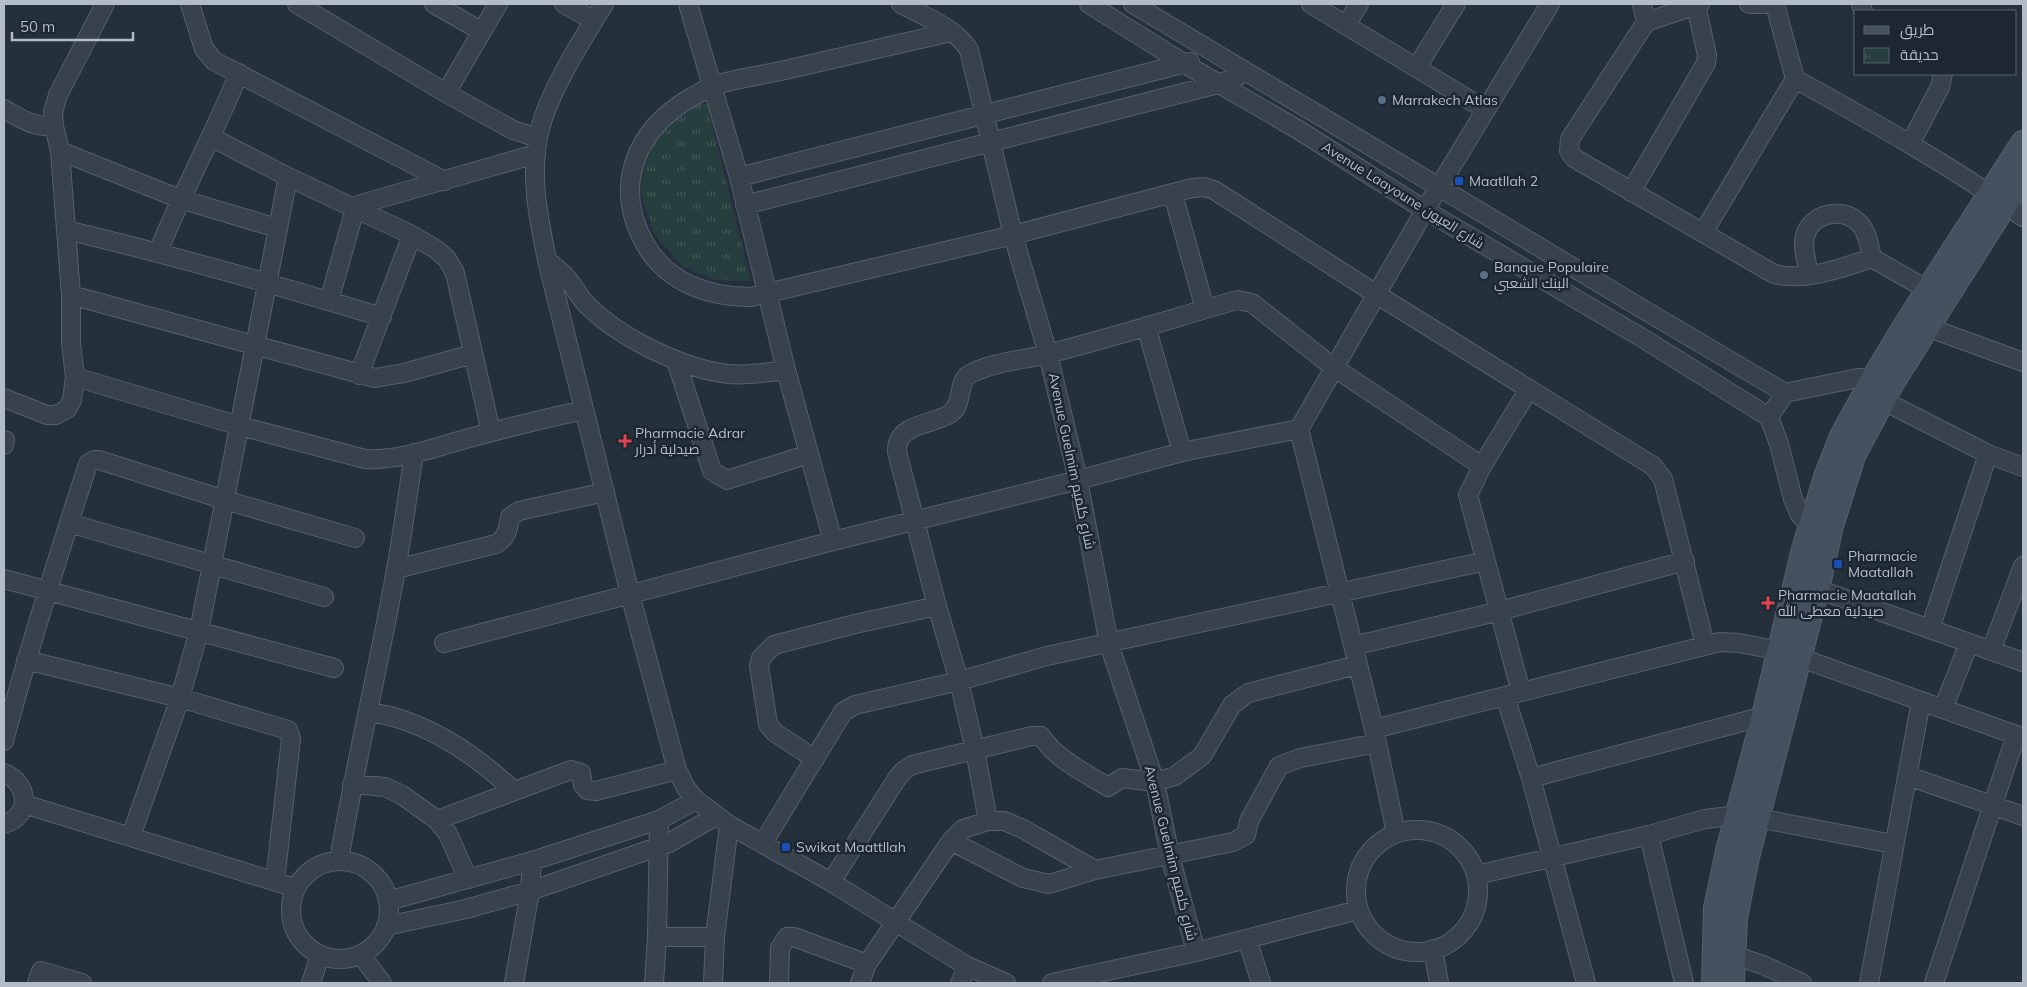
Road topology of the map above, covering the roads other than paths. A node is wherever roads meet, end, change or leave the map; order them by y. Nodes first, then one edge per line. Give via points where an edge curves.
1 (105, 4) edge
2 (190, 4) edge
3 (434, 4) edge
4 (498, 4) edge
5 (564, 4) edge
6 (604, 4) edge
7 (688, 4) edge
8 (900, 4) edge
9 (1132, 4) edge
10 (1311, 4) edge
11 (1359, 4) edge
12 (1456, 4) edge
13 (1550, 4) edge
14 (1642, 4) edge
15 (1698, 4) edge
16 (1749, 4) edge
17 (1771, 4) edge
18 (1775, 4) edge
19 (1095, 5) edge
20 (304, 6) edge
21 (594, 20) junction
22 (1646, 22) junction
23 (1346, 25) junction
24 (481, 31) junction
25 (951, 32) junction
26 (1212, 50) junction
27 (1185, 64) junction
28 (1417, 67) junction
29 (1245, 71) junction
30 (239, 73) junction
31 (1943, 75) edge
32 (1795, 79) junction
33 (1218, 84) junction
34 (712, 86) junction
35 (446, 93) junction
36 (4, 109) edge
37 (1486, 110) junction
38 (985, 115) junction
39 (54, 126) junction
40 (211, 137) junction
41 (992, 142) junction
42 (2023, 143) edge
43 (1910, 144) junction
44 (537, 146) junction
45 (60, 151) junction
46 (2023, 176) edge
47 (288, 177) junction
48 (739, 177) junction
49 (445, 181) junction
50 (1439, 186) junction
51 (1631, 192) junction
52 (1172, 194) junction
53 (180, 199) junction
54 (745, 205) junction
55 (2006, 205) edge
56 (355, 209) junction
57 (1425, 210) junction
58 (277, 228) junction
59 (66, 230) junction
60 (1703, 233) junction
61 (412, 235) junction
62 (1012, 236) junction
63 (158, 252) junction
64 (1872, 258) junction
65 (547, 260) junction
66 (1809, 274) junction
67 (266, 282) junction
68 (1928, 290) junction
69 (1376, 294) junction
70 (71, 295) junction
71 (768, 295) junction
72 (329, 301) junction
73 (1205, 309) junction
74 (382, 317) junction
75 (1917, 324) junction
76 (1146, 326) junction
77 (254, 345) junction
78 (473, 354) junction
79 (1048, 354) junction
80 (676, 360) junction
81 (2023, 362) edge
82 (1333, 367) junction
83 (786, 370) junction
84 (359, 375) junction
85 (75, 377) junction
86 (1883, 386) junction
87 (1529, 389) junction
88 (1785, 393) junction
89 (4, 398) edge
90 (584, 410) junction
91 (1769, 418) junction
92 (240, 426) junction
93 (1299, 429) junction
94 (491, 432) junction
95 (1182, 452) junction
96 (414, 453) junction
97 (810, 454) junction
98 (1988, 454) junction
99 (1482, 466) junction
100 (2023, 468) edge
101 (1078, 480) junction
102 (605, 492) junction
103 (225, 500) junction
104 (915, 520) junction
105 (69, 523) junction
106 (1822, 525) junction
107 (355, 538) dead end
108 (834, 541) junction
109 (1486, 561) junction
110 (1685, 561) junction
111 (212, 565) junction
112 (2023, 566) edge
113 (396, 569) junction
114 (4, 579) edge
115 (1818, 589) junction
116 (48, 592) junction
117 (1339, 592) junction
118 (630, 594) junction
119 (324, 597) dead end
120 (937, 606) junction
121 (1500, 611) junction
122 (1930, 629) junction
123 (199, 631) junction
124 (444, 643) dead end
125 (1969, 643) junction
126 (1109, 644) junction
127 (1705, 645) junction
128 (1353, 646) junction
129 (1991, 651) junction
130 (1789, 654) junction
131 (26, 660) junction
132 (2023, 662) edge
133 (1357, 665) junction
134 (334, 668) dead end
135 (959, 681) junction
136 (1513, 694) junction
137 (180, 698) junction
138 (1921, 701) junction
139 (8, 709) edge
140 (1943, 709) junction
141 (368, 712) junction
142 (1763, 720) junction
143 (1375, 736) junction
144 (2020, 737) edge
145 (4, 741) edge
146 (975, 750) junction
147 (815, 759) junction
148 (677, 770) junction
149 (4, 773) edge
150 (1908, 776) junction
151 (1531, 778) junction
152 (1155, 782) junction
153 (352, 784) junction
154 (514, 791) junction
155 (696, 800) junction
156 (24, 804) junction
157 (1992, 804) junction
158 (2023, 816) edge
159 (1748, 817) junction
160 (437, 820) junction
161 (659, 820) junction
162 (722, 820) junction
163 (988, 821) junction
164 (4, 824) edge
165 (1396, 833) junction
166 (1649, 835) junction
167 (131, 836) junction
168 (951, 841) junction
169 (763, 843) junction
170 (1893, 844) junction
171 (659, 847) junction
172 (1170, 856) junction
173 (1552, 858) junction
174 (339, 861) junction
175 (532, 861) junction
176 (1095, 870) junction
177 (1477, 875) junction
178 (468, 879) junction
179 (275, 881) junction
180 (831, 882) junction
181 (296, 888) junction
182 (530, 891) junction
183 (388, 901) junction
184 (1358, 910) junction
185 (897, 921) junction
186 (386, 926) junction
187 (657, 937) junction
188 (715, 938) junction
189 (1247, 939) junction
190 (1433, 948) junction
191 (1723, 951) junction
192 (1196, 952) junction
193 (320, 955) junction
194 (361, 955) junction
195 (867, 964) junction
196 (1763, 965) junction
197 (967, 966) junction
198 (1072, 982) edge
199 (37, 983) edge
200 (82, 983) edge
201 (311, 983) edge
202 (382, 983) edge
203 (514, 983) edge
204 (654, 983) edge
205 (713, 983) edge
206 (779, 983) edge
207 (860, 983) edge
208 (960, 983) edge
209 (1006, 983) edge
210 (1052, 983) edge
211 (1261, 983) edge
212 (1439, 983) edge
213 (1586, 983) edge
214 (1684, 983) edge
215 (1714, 983) edge
216 (1732, 983) edge
217 (1769, 983) edge
218 (1802, 983) edge
219 (1869, 983) edge
220 (1934, 983) edge

1 - 39 street via 58,94 53,112
2 - 30 street via 207,54
3 - 24 street
4 - 24 street
5 - 21 street
6 - 21 street
7 - 34 street
8 - 25 street, Avenue Guelmim شارع كلميم
9 - 26 street, Avenue Laayoune شارع العيون
10 - 23 street
11 - 23 street
12 - 28 street
13 - 37 street
14 - 22 street
15 - 22 street
15 - 51 street via 1706,63
16 - 17 street
18 - 32 street
19 - 27 street, Avenue Laayoune شارع العيون
20 - 35 street
21 - 44 street via 548,106
22 - 51 street via 1569,145 1574,158
23 - 28 street
24 - 35 street
25 - 34 street
25 - 38 street, Avenue Guelmim شارع كلميم via 964,40 969,50
26 - 27 street
26 - 29 street, Avenue Laayoune شارع العيون
27 - 33 street, Avenue Laayoune شارع العيون
27 - 38 street
28 - 37 street
29 - 33 street
29 - 50 street, Avenue Laayoune شارع العيون
30 - 40 street
30 - 49 street
31 - 43 street via 1940,87
32 - 43 street
32 - 60 street
33 - 41 street
33 - 57 street, Avenue Laayoune شارع العيون via 1297,129
34 - 48 street
34 - 71 street via 672,110 644,140 632,172 635,220 650,252 676,278 688,285 725,297
35 - 44 street
36 - 39 street via 32,124
37 - 50 street
38 - 41 street, Avenue Guelmim شارع كلميم
38 - 48 street
39 - 45 street
40 - 47 street
40 - 53 street
41 - 54 street
41 - 62 street, Avenue Guelmim شارع كلميم
42 - 55 street
43 - 55 street
44 - 49 street
44 - 65 street via 535,190
45 - 53 street
45 - 59 street
46 - 55 street
47 - 56 street
47 - 58 street
48 - 54 street
49 - 56 street via 361,204
50 - 57 street
50 - 88 street, Avenue Laayoune شارع العيون
51 - 60 street
52 - 62 street
52 - 69 street via 1192,188 1214,190
52 - 73 street
53 - 58 street
53 - 63 street
54 - 71 street
55 - 68 street
55 - 75 street
56 - 61 street
56 - 72 street
57 - 69 street
57 - 91 street, Avenue Laayoune شارع العيون via 1644,339
58 - 67 street
59 - 63 street
59 - 70 street
60 - 66 street via 1774,274
61 - 74 street
61 - 78 street via 448,260
62 - 71 street
62 - 79 street, Avenue Guelmim شارع كلميم
63 - 67 street
64 - 66 street via 1840,269
64 - 66 street via 1865,230 1858,221 1847,215 1822,216 1815,220 1805,236
64 - 68 street
65 - 80 street via 566,276 587,305 599,315 635,339
65 - 90 street
67 - 72 street
67 - 77 street
68 - 75 street
69 - 82 street
69 - 87 street
70 - 77 street
70 - 85 street
71 - 83 street
72 - 74 street
73 - 76 street
73 - 82 street via 1237,300 1252,303
74 - 84 street
75 - 81 street
75 - 86 street
76 - 79 street
76 - 95 street
77 - 84 street
77 - 92 street
78 - 84 street via 388,377
78 - 94 street
79 - 101 street, Avenue Guelmim شارع كلميم
79 - 104 street via 968,374 951,413 911,429 896,442
80 - 83 street via 696,368 731,374
80 - 97 street via 712,471 719,477 727,480
82 - 93 street
82 - 99 street
83 - 97 street
85 - 89 street via 72,400 67,409 56,416
85 - 92 street
86 - 88 street via 1858,378
86 - 98 street
86 - 106 street
87 - 99 street
87 - 110 street via 1653,466 1663,479
88 - 91 street
90 - 94 street
90 - 102 street
91 - 106 street via 1779,444 1792,499 1800,515
92 - 96 street via 365,459 378,460
92 - 103 street
93 - 95 street
93 - 117 street
94 - 96 street
95 - 101 street
96 - 113 street
97 - 108 street
98 - 100 street
98 - 122 street
99 - 109 street via 1468,495
101 - 104 street
101 - 126 street, Avenue Guelmim شارع كلميم
102 - 113 street via 519,511 510,518 507,534 496,544
102 - 118 street
103 - 105 street via 94,460 88,464
103 - 107 street
103 - 111 street
104 - 108 street
104 - 120 street
105 - 111 street
105 - 116 street
106 - 115 street
106 - 130 street
108 - 118 street
109 - 117 street
109 - 121 street
110 - 121 street
110 - 127 street
111 - 119 street
111 - 123 street
112 - 129 street
113 - 141 street
114 - 116 street
115 - 122 street
115 - 130 street
116 - 123 street
116 - 131 street
117 - 126 street
117 - 128 street
118 - 124 street
118 - 148 street
120 - 135 street
120 - 147 street via 774,645 766,651 758,666 768,724 774,732
121 - 128 street
121 - 136 street
122 - 125 street
123 - 134 street
123 - 137 street
125 - 129 street
125 - 140 street
126 - 135 street via 1047,656
126 - 152 street, Avenue Guelmim شارع كلميم
127 - 130 street via 1739,643
127 - 136 street
128 - 133 street
129 - 132 street
130 - 138 street
130 - 142 street
130 - 159 street
131 - 137 street
131 - 139 street
133 - 143 street
133 - 152 street via 1248,693 1232,705 1202,756 1175,776
135 - 146 street
135 - 147 street via 847,709
136 - 143 street
136 - 151 street
137 - 167 street
137 - 179 street via 288,730 291,739
138 - 140 street
138 - 150 street
139 - 145 street
140 - 144 street
141 - 153 street
141 - 154 street via 424,728 472,756
142 - 151 street via 1757,718
142 - 159 street
143 - 165 street
143 - 172 street via 1279,766 1249,821 1246,835 1233,842
144 - 157 street
146 - 152 street via 1041,736 1046,744 1078,770 1108,787 1122,778
146 - 163 street
146 - 180 street via 903,771
147 - 169 street
148 - 154 street via 587,790 581,773 571,770
148 - 155 street
149 - 156 street via 18,781
150 - 157 street
150 - 170 street
151 - 173 street
152 - 172 street, Avenue Guelmim شارع كلميم
153 - 160 street via 394,791
153 - 174 street
154 - 160 street
155 - 161 street
155 - 162 street
156 - 164 street via 15,818
156 - 167 street
157 - 158 street
157 - 220 street
159 - 166 street via 1705,819
159 - 170 street
159 - 191 street via 1747,857 1736,918
160 - 178 street via 448,834
161 - 171 street
161 - 175 street
162 - 169 street
162 - 171 street
162 - 188 street
163 - 168 street via 963,829
163 - 176 street via 1004,821 1023,829
165 - 177 street via 1420,830 1439,834 1456,843 1469,858
165 - 184 street via 1382,840 1368,854 1359,871 1355,890
166 - 173 street
166 - 214 street
167 - 179 street
168 - 176 street via 1023,878 1038,882 1049,884
168 - 185 street
169 - 180 street
170 - 219 street
171 - 182 street
171 - 187 street
172 - 176 street
172 - 192 street, Avenue Guelmim شارع كلميم
173 - 177 street
173 - 213 street
174 - 181 street via 314,869
174 - 183 street via 353,862 371,872 384,888
175 - 178 street
175 - 182 street
177 - 190 street via 1479,895 1475,913 1466,930 1452,942
178 - 183 street
179 - 181 street
180 - 185 street
181 - 193 street via 291,904 297,934
182 - 186 street
182 - 203 street
183 - 186 street
184 - 189 street
184 - 190 street via 1366,927 1380,941 1397,950 1416,953
185 - 195 street
185 - 197 street
186 - 194 street via 379,939
187 - 188 street
187 - 204 street
188 - 205 street
189 - 192 street
189 - 211 street
190 - 212 street
191 - 196 street
191 - 215 street
191 - 216 street
192 - 198 street
193 - 194 street via 336,958
193 - 201 street
194 - 202 street
195 - 206 street via 787,936 780,948
195 - 207 street
196 - 217 street
196 - 218 street
197 - 208 street
197 - 209 street
198 - 210 street
199 - 200 street via 41,971

